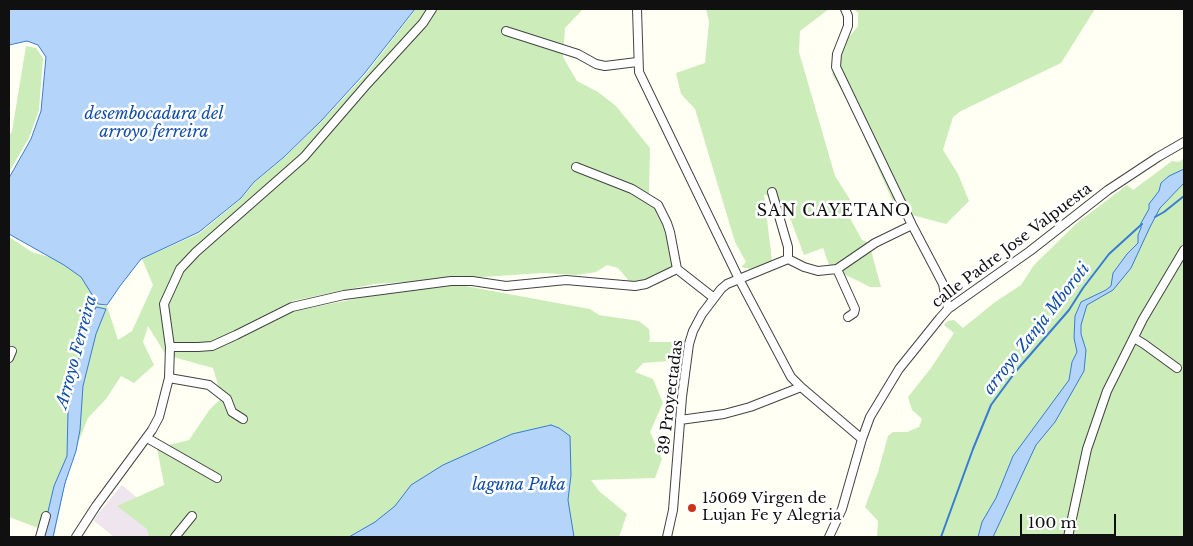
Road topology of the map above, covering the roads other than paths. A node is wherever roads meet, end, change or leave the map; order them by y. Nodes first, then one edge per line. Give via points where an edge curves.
1 (432, 9) edge
2 (637, 9) edge
3 (845, 9) edge
4 (506, 31) dead end
5 (637, 62) junction
6 (1184, 142) edge
7 (576, 167) dead end
8 (772, 192) dead end
9 (912, 225) junction
10 (1184, 250) edge
11 (788, 259) junction
12 (677, 269) junction
13 (837, 269) junction
14 (739, 279) junction
15 (714, 298) junction
16 (948, 309) junction
17 (848, 317) dead end
18 (1134, 338) junction
19 (170, 347) junction
20 (1177, 368) dead end
21 (169, 378) junction
22 (801, 387) junction
23 (243, 419) dead end
24 (680, 420) junction
25 (147, 438) junction
26 (862, 439) junction
27 (217, 478) dead end
28 (46, 516) dead end
29 (192, 516) dead end
30 (80, 535) edge
31 (40, 537) edge
32 (175, 537) edge
33 (667, 537) edge
34 (829, 537) edge
35 (1068, 537) edge

1 - 19 street via 304,157 180,269 164,304
2 - 5 street
3 - 9 street via 848,26 837,54 836,67
4 - 5 street via 578,54 596,64
5 - 14 street via 642,81
6 - 16 street, calle Padre Jose Valpuesta via 1108,190
7 - 12 street via 632,189 658,205 670,232
8 - 11 street via 788,246
9 - 13 street via 875,243
9 - 16 street via 942,284
10 - 18 street
11 - 13 street via 818,271
11 - 14 street, 39 Proyectadas
12 - 15 street
12 - 19 street via 635,286 566,280 506,286 463,280 344,295 292,307 212,346
13 - 17 street via 855,308
14 - 15 street, 39 Proyectadas via 727,284
14 - 22 street via 791,377
15 - 24 street, 39 Proyectadas via 702,314 689,344
16 - 26 street, calle Padre Jose Valpuesta via 899,369 874,410
18 - 20 street
18 - 35 street via 1107,391 1087,449
19 - 21 street
21 - 23 street via 209,385 227,399 232,412
21 - 25 street via 159,417
22 - 24 street via 750,407
22 - 26 street
24 - 33 street, 39 Proyectadas via 673,510
25 - 27 street
25 - 30 street via 96,506
26 - 34 street, calle Padre Jose Valpuesta via 842,509
28 - 31 street
29 - 32 street

